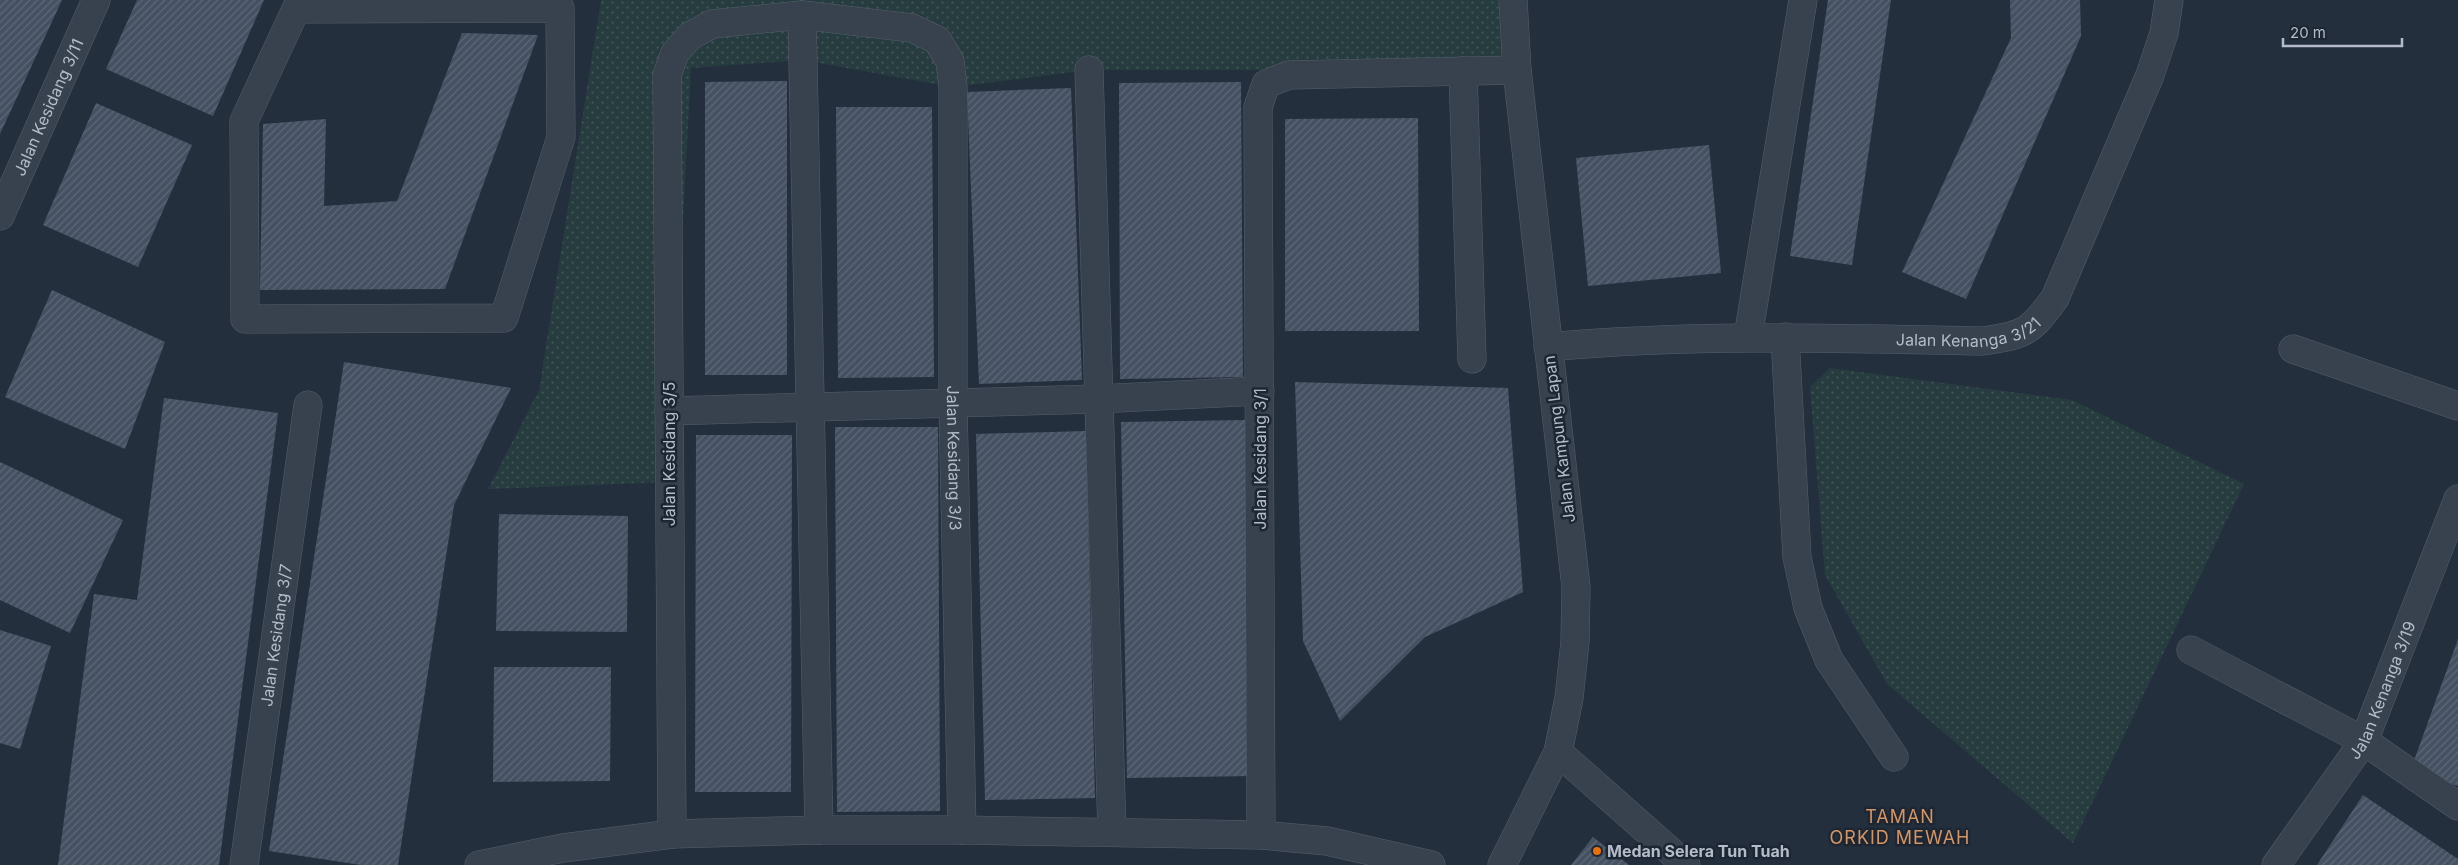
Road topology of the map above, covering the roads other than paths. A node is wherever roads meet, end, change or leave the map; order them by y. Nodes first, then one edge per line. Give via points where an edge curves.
1 (96, 0) edge
2 (1514, 0) edge
3 (1803, 0) edge
4 (2169, 0) edge
5 (405, 4) edge
6 (802, 15) junction
7 (1089, 70) dead end
8 (1517, 70) junction
9 (1463, 71) junction
10 (667, 75) joint
11 (0, 216) edge
12 (1748, 337) junction
13 (1785, 337) junction
14 (1548, 346) junction
15 (2293, 349) dead end
16 (1472, 359) dead end
17 (1260, 391) junction
18 (1097, 399) junction
19 (953, 403) junction
20 (308, 405) dead end
21 (2458, 406) edge
22 (810, 407) junction
23 (668, 411) junction
24 (2458, 499) edge
25 (2191, 650) dead end
26 (2364, 741) junction
27 (1558, 752) junction
28 (1894, 757) dead end
29 (2458, 806) edge
30 (819, 830) junction
31 (962, 830) junction
32 (1112, 832) junction
33 (672, 834) junction
34 (1261, 835) junction
35 (244, 865) edge
36 (479, 865) edge
37 (1431, 865) edge
38 (1502, 865) edge
39 (1686, 865) edge
40 (2276, 865) edge

1 - 11 street, Jalan Kesidang 3/11
2 - 8 street, Jalan Kampung Lapan
3 - 12 street
4 - 13 street, Jalan Kenanga 3/21 via 2164,33 2150,75 2055,298 2039,320 2018,336 1984,341
5 - 5 street via 296,9 244,121 244,319 504,318 561,137 560,8
6 - 10 street, Jalan Kesidang 3/3 via 712,24 690,36 675,53
6 - 19 street, Jalan Kesidang 3/3 via 912,28 936,40 950,61 953,87
6 - 22 street
7 - 18 street
8 - 9 street
8 - 14 street, Jalan Kampung Lapan
9 - 16 street
9 - 17 street, Jalan Kesidang 3/1 via 1289,75 1266,84 1258,107
10 - 23 street, Jalan Kesidang 3/5
12 - 13 street, Jalan Kenanga 3/21
12 - 14 street, Jalan Kenanga 3/21
13 - 28 street via 1797,557 1808,608 1829,660
14 - 27 street, Jalan Kampung Lapan via 1576,587 1569,698
15 - 21 street
17 - 18 street
17 - 34 street, Jalan Kesidang 3/1
18 - 19 street
18 - 32 street
19 - 22 street
19 - 31 street, Jalan Kesidang 3/3
20 - 35 street, Jalan Kesidang 3/7
22 - 23 street
22 - 30 street
23 - 33 street, Jalan Kesidang 3/5
24 - 26 street, Jalan Kenanga 3/19
25 - 26 street
26 - 29 street
26 - 40 street, Jalan Kenanga 3/19
27 - 38 street, Jalan Kampung Lapan
27 - 39 street
30 - 31 street
30 - 33 street
31 - 32 street
32 - 34 street
33 - 36 street via 563,848
34 - 37 street via 1327,841

